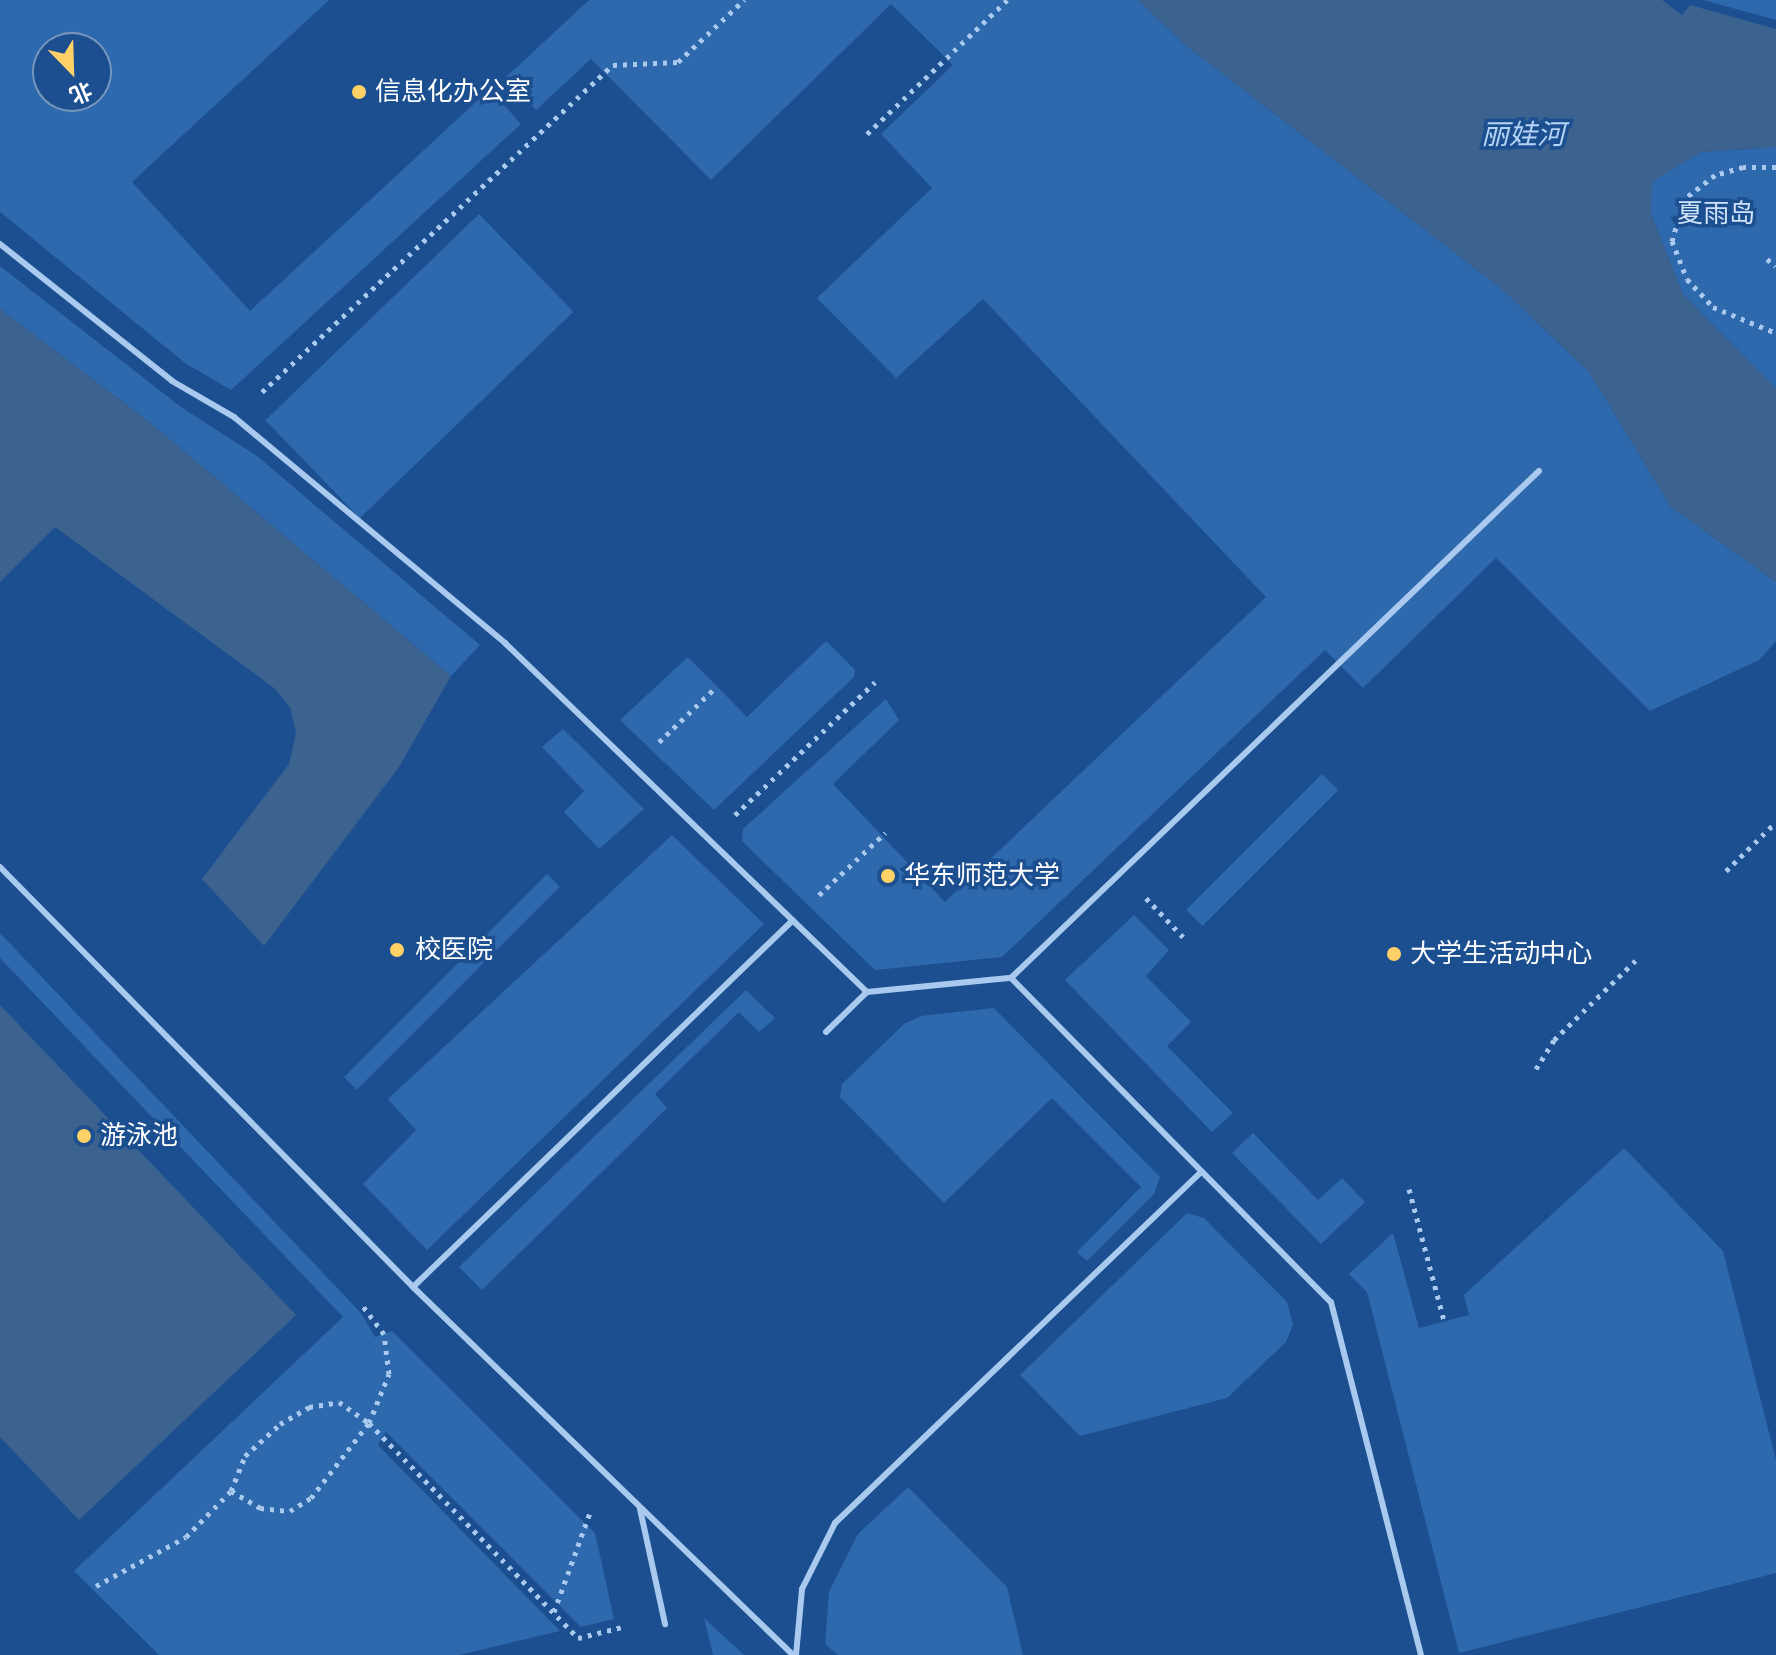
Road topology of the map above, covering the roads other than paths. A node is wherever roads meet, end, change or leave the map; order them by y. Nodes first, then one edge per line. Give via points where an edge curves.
1 (0, 244) edge
2 (1539, 471) dead end
3 (0, 867) edge
4 (793, 920) junction
5 (1011, 978) junction
6 (867, 992) junction
7 (826, 1032) dead end
8 (1201, 1172) junction
9 (413, 1287) junction
10 (640, 1509) junction
11 (664, 1620) road end
12 (795, 1655) edge
13 (1421, 1655) edge

1 - 4 lane via 172,381 234,417 505,643
2 - 5 lane
3 - 9 lane
4 - 6 lane
4 - 9 lane
5 - 6 lane
5 - 8 lane
6 - 7 lane
8 - 12 lane via 835,1523 802,1589
8 - 13 lane via 1331,1302
9 - 10 lane
10 - 11 lane
10 - 12 lane

